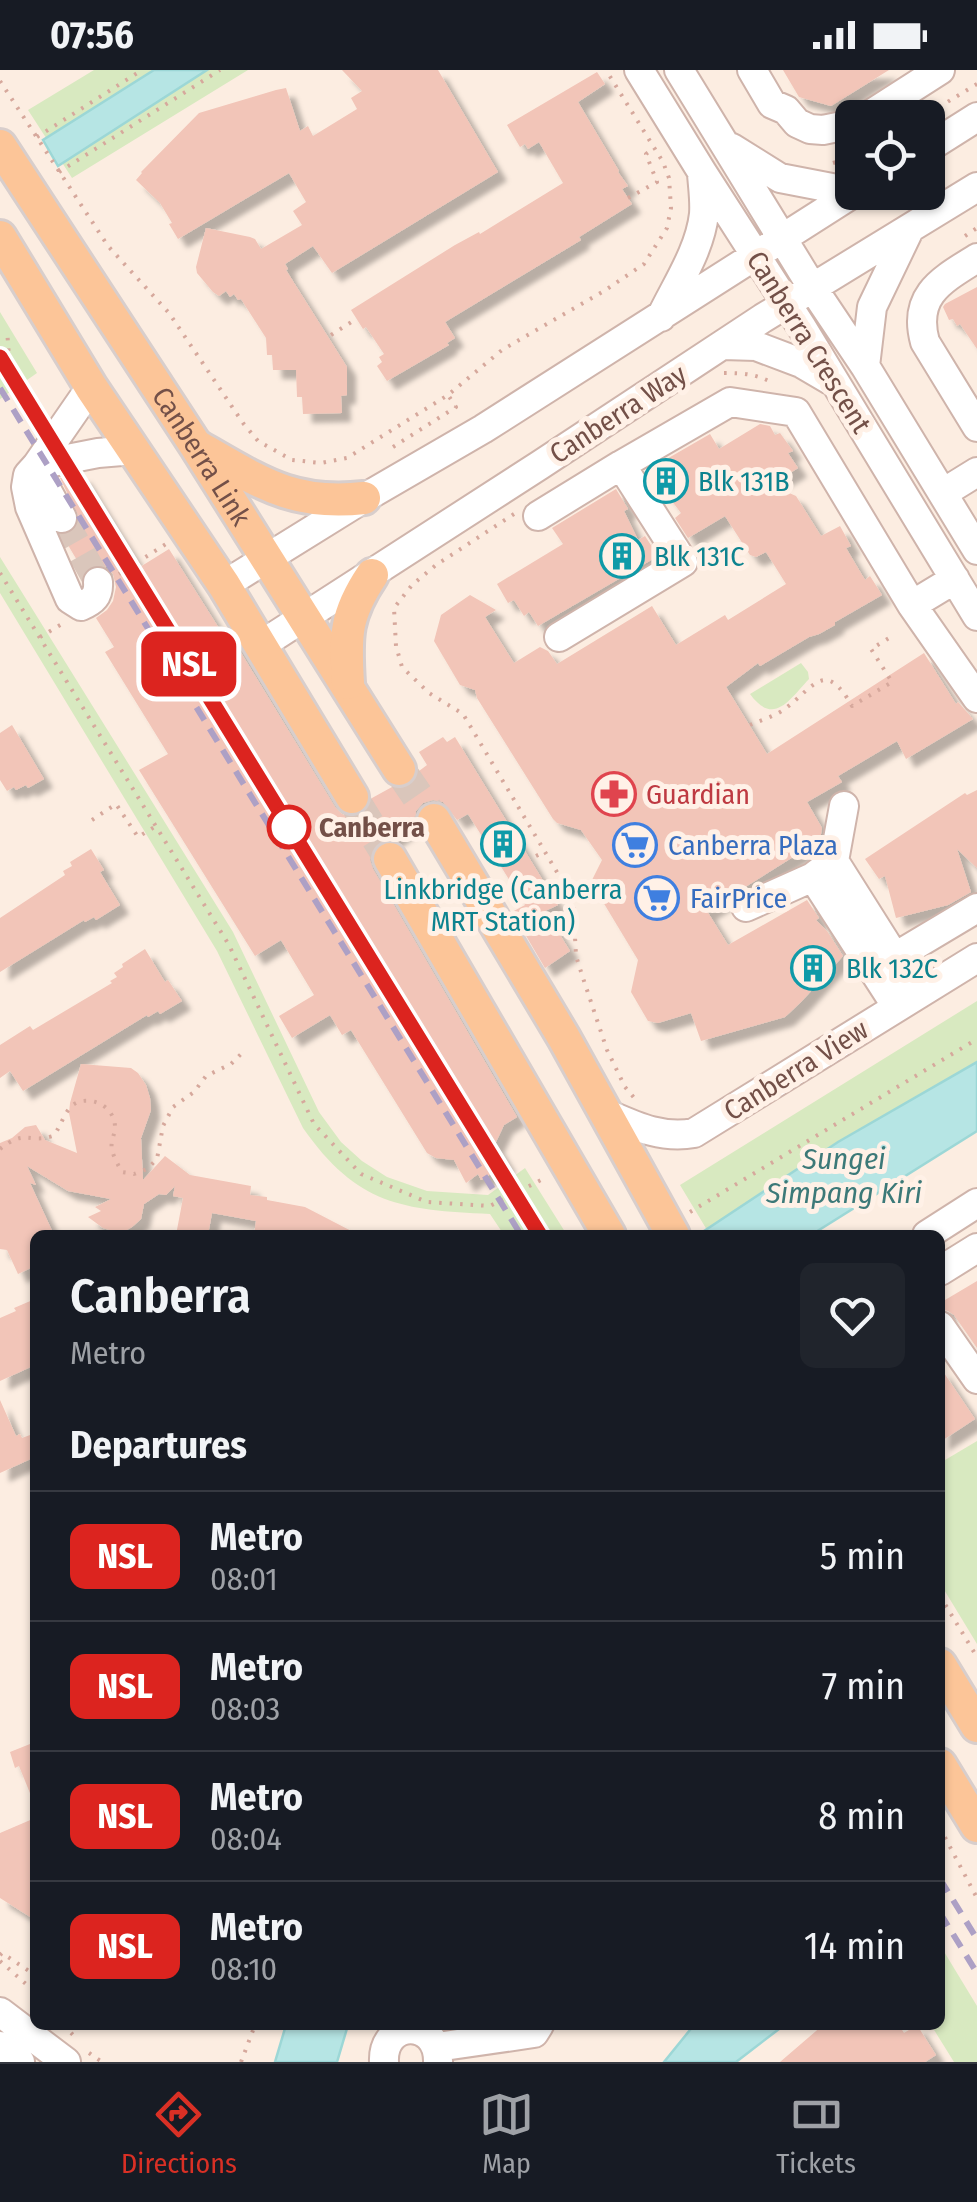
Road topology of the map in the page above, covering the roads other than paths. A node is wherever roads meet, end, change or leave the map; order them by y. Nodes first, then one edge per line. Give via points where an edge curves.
1 (639, 70) edge
2 (679, 70) edge
3 (752, 70) edge
4 (770, 70) edge
5 (940, 70) edge
6 (893, 100) edge
7 (786, 110) junction
8 (977, 117) edge
9 (835, 128) edge
10 (945, 137) edge
11 (727, 145) junction
12 (0, 146) edge
13 (702, 172) junction
14 (977, 188) edge
15 (835, 189) edge
16 (835, 203) edge
17 (909, 230) junction
18 (0, 237) edge
19 (784, 239) junction
20 (758, 256) junction
21 (977, 258) edge
22 (812, 287) junction
23 (787, 304) junction
24 (661, 316) junction
25 (722, 359) junction
26 (865, 366) junction
27 (835, 383) junction
28 (91, 386) junction
29 (977, 428) edge
30 (196, 446) junction
31 (134, 450) junction
32 (37, 466) junction
33 (621, 466) junction
34 (977, 472) edge
35 (942, 493) junction
36 (364, 498) junction
37 (530, 512) road end
38 (62, 518) tunnel mouth
39 (977, 550) edge
40 (266, 558) junction
41 (372, 574) junction
42 (108, 578) road end
43 (954, 579) junction
44 (224, 585) junction
45 (912, 605) junction
46 (975, 610) edge
47 (304, 618) junction
48 (930, 631) junction
49 (559, 637) dead end
50 (261, 645) junction
51 (348, 685) junction
52 (977, 698) edge
53 (399, 769) tunnel mouth
54 (352, 797) tunnel mouth
55 (844, 806) dead end
56 (434, 820) tunnel mouth
57 (390, 859) tunnel mouth
58 (824, 869) junction
59 (746, 907) dead end
60 (977, 908) edge
61 (894, 957) junction
62 (977, 958) edge
63 (908, 1001) junction
64 (605, 1113) junction
65 (977, 1203) edge
66 (671, 1219) edge
67 (607, 1230) edge
68 (935, 1230) edge
69 (977, 1248) edge
70 (945, 1268) edge
71 (945, 1333) edge
72 (977, 1379) edge
73 (945, 1673) edge
74 (977, 1726) edge
75 (945, 1772) edge
76 (977, 1826) edge
77 (0, 2012) edge
78 (395, 2030) edge
79 (420, 2030) edge
80 (535, 2030) edge
81 (0, 2046) edge
82 (437, 2054) edge
83 (20, 2062) edge
84 (66, 2062) edge
85 (384, 2062) edge

1 - 13 street, Canberra Crescent
2 - 11 street, Canberra Crescent
3 - 7 street via 772,104
4 - 7 street via 786,96
5 - 6 street
7 - 9 street via 810,128
8 - 10 street
11 - 15 street via 780,178
11 - 19 street, Canberra Crescent
12 - 30 main road, Canberra Link
13 - 20 street, Canberra Crescent
13 - 24 street via 698,237
14 - 17 street, Canberra Way
16 - 19 street
17 - 22 street, Canberra Way
17 - 26 street via 872,307
18 - 28 main road, Canberra Link
19 - 20 street
19 - 22 street, Canberra Crescent
20 - 23 street, Canberra Crescent
20 - 24 street
21 - 29 street via 932,289 921,327
22 - 23 street, Canberra Way
22 - 26 street, Canberra Crescent
23 - 25 street, Canberra Way
23 - 27 street, Canberra Crescent
24 - 36 street
25 - 27 street via 756,346
25 - 41 street, Canberra Way
26 - 35 street, Canberra Crescent
27 - 43 street, Canberra Crescent
28 - 31 main road, Canberra Link
28 - 32 street
30 - 36 main road via 285,493
30 - 40 main road, Canberra Link
31 - 32 street
31 - 44 main road, Canberra Link
32 - 38 street
32 - 42 street via 26,486 30,507 70,599 81,606 92,601
33 - 37 street
33 - 45 street via 730,402 796,412
33 - 49 street via 683,562
34 - 35 street
35 - 39 street, Canberra Crescent
36 - 40 street
40 - 44 street
40 - 47 main road, Canberra Link
41 - 47 street, Canberra Way
41 - 51 main road via 348,624
43 - 45 street
43 - 46 street, Canberra Crescent
44 - 50 main road, Canberra Link
45 - 48 street
46 - 48 street
47 - 50 street, Canberra Way
47 - 51 main road, Canberra Link
48 - 52 street
50 - 54 main road, Canberra Link
51 - 53 main road, Canberra Link
55 - 58 street
56 - 64 main road
57 - 67 main road
58 - 59 street
58 - 61 street
58 - 63 street
60 - 61 street
61 - 63 street
62 - 63 street, Canberra View
63 - 64 street, Canberra View via 694,1133 656,1133
64 - 66 main road
65 - 68 street
69 - 70 street
71 - 72 street
73 - 74 main road
75 - 76 main road
77 - 84 street
78 - 85 street
79 - 82 street
80 - 82 street
81 - 83 street

